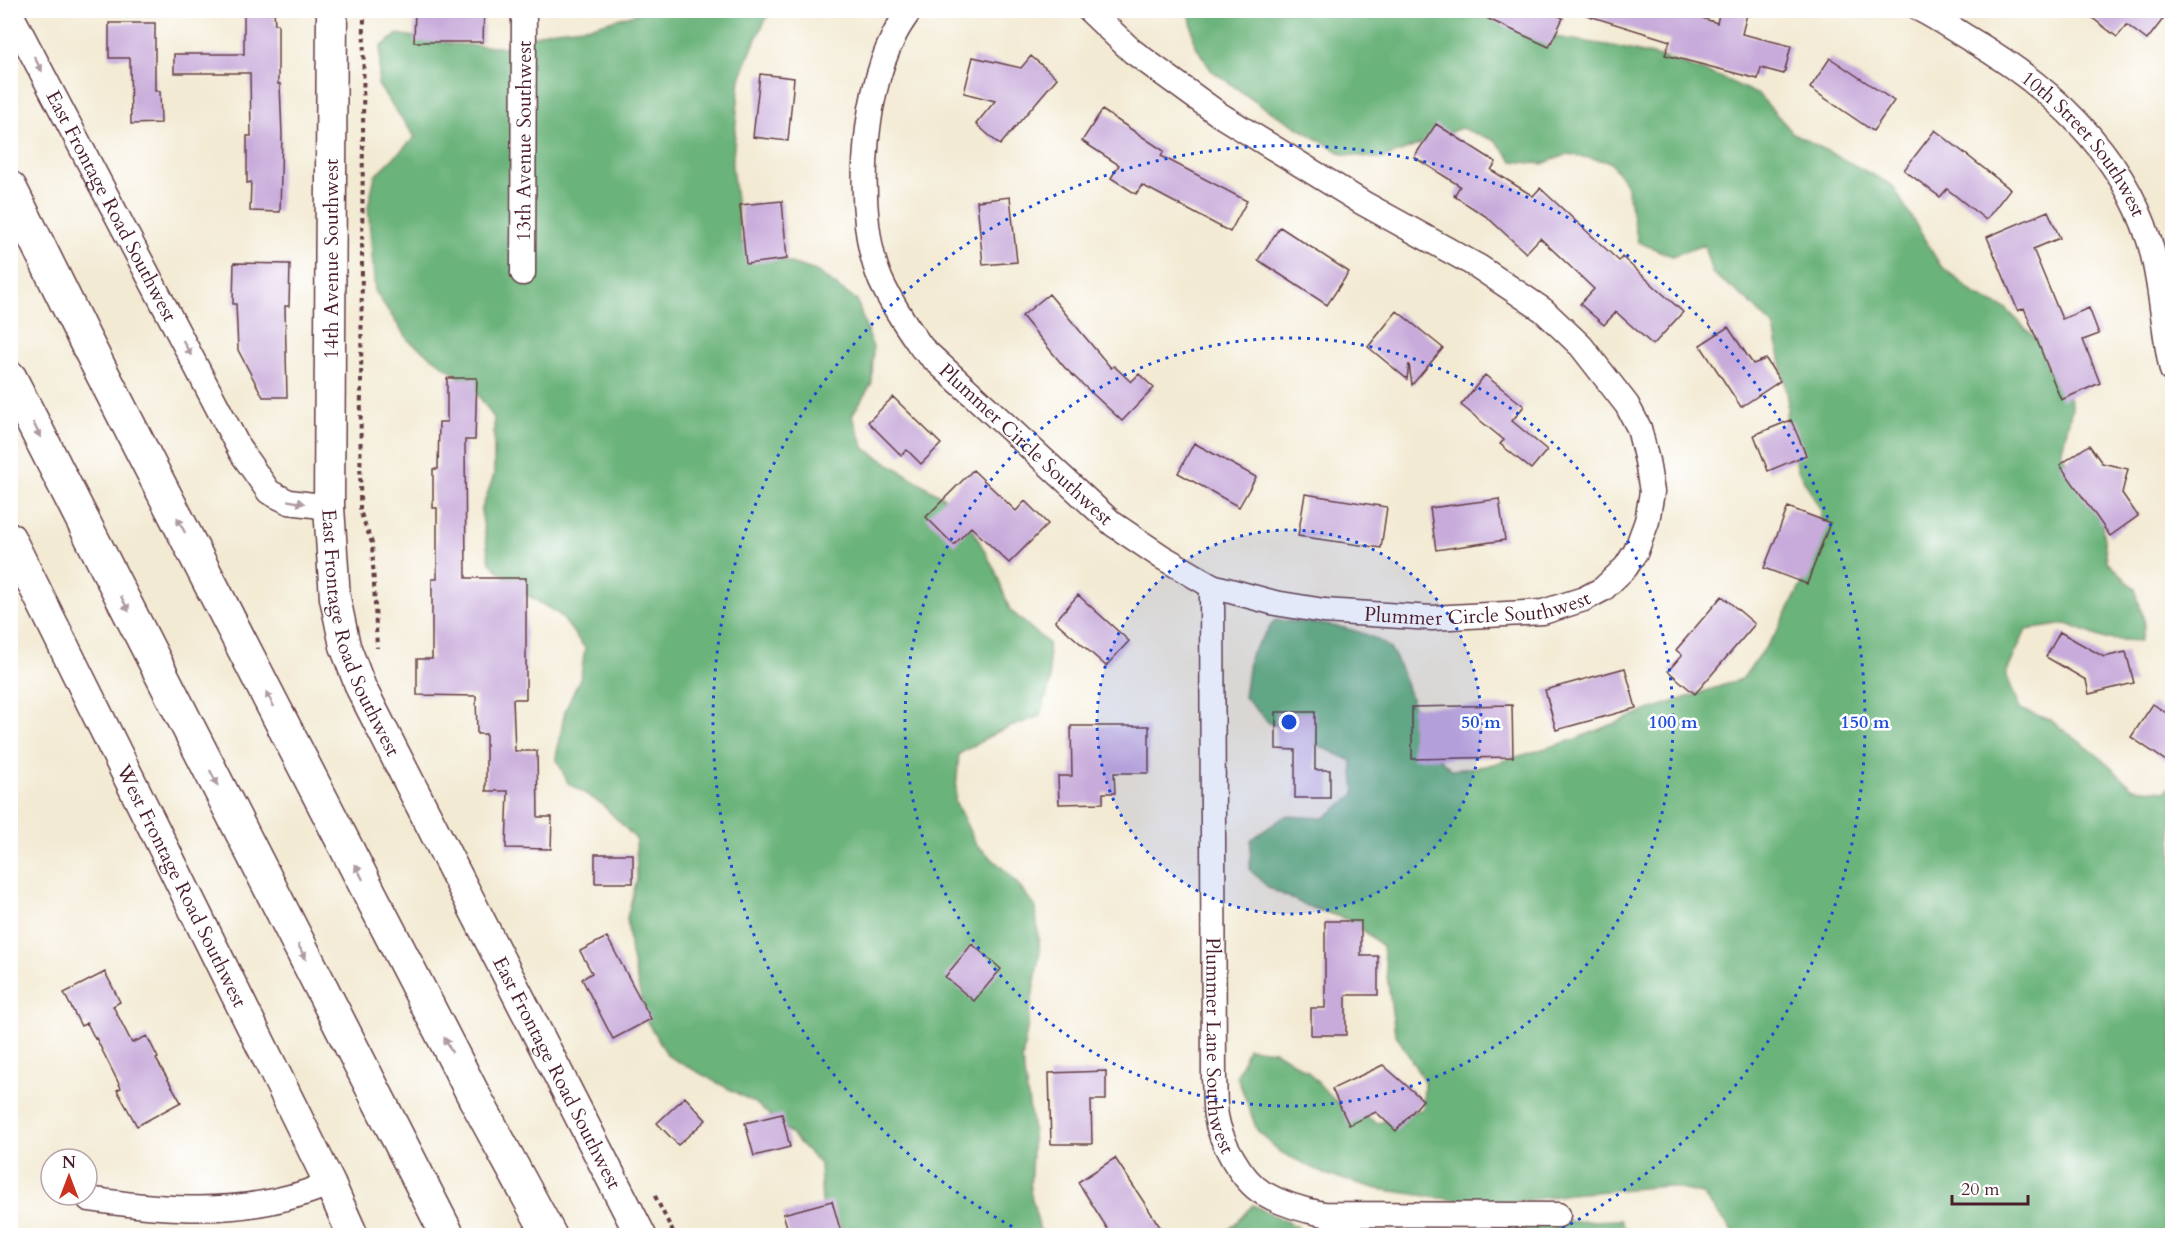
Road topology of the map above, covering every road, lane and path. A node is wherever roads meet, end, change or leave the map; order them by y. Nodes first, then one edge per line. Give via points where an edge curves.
1 (332, 10) edge
2 (364, 10) edge
3 (524, 10) edge
4 (910, 10) edge
5 (1089, 10) edge
6 (1921, 10) edge
7 (10, 12) edge
8 (10, 188) edge
9 (523, 273) dead end
10 (2172, 370) edge
11 (10, 378) edge
12 (329, 507) junction
13 (10, 538) edge
14 (1212, 586) junction
15 (378, 657) dead end
16 (475, 1098) junction
17 (330, 1184) junction
18 (653, 1193) dead end
19 (99, 1200) edge
20 (1558, 1215) dead end
21 (443, 1229) edge
22 (353, 1236) edge
23 (536, 1236) edge
24 (549, 1236) edge
25 (641, 1236) edge
26 (675, 1236) edge

1 - 12 street, 14th Avenue Southwest
2 - 15 path via 360,511 372,543
3 - 9 street, 13th Avenue Southwest
4 - 14 street, Plummer Circle Southwest via 892,38 880,71 872,104 865,180 875,261 900,317 922,348 1113,524
5 - 14 street, Plummer Circle Southwest via 1132,51 1220,115 1363,203 1479,267 1543,310 1581,346 1627,405 1639,428 1647,462 1652,492 1647,521 1626,567 1594,594 1543,612 1432,618 1324,611
6 - 10 street, 10th Street Southwest via 2000,56 2040,86 2099,145 2138,211 2149,239
7 -> 12 street, East Frontage Road Southwest via 241,452 269,492 289,502
16 -> 8 highway
11 -> 21 highway
12 - 25 street, East Frontage Road Southwest via 335,598 345,646 360,688
13 - 17 street, West Frontage Road Southwest
14 - 20 street, Plummer Lane Southwest via 1214,1079 1216,1117 1225,1147 1261,1192 1296,1208 1324,1214
16 - 23 highway
16 - 24 highway
17 - 19 street via 291,1197 215,1208 148,1207
17 - 22 street, West Frontage Road Southwest
18 - 26 path

